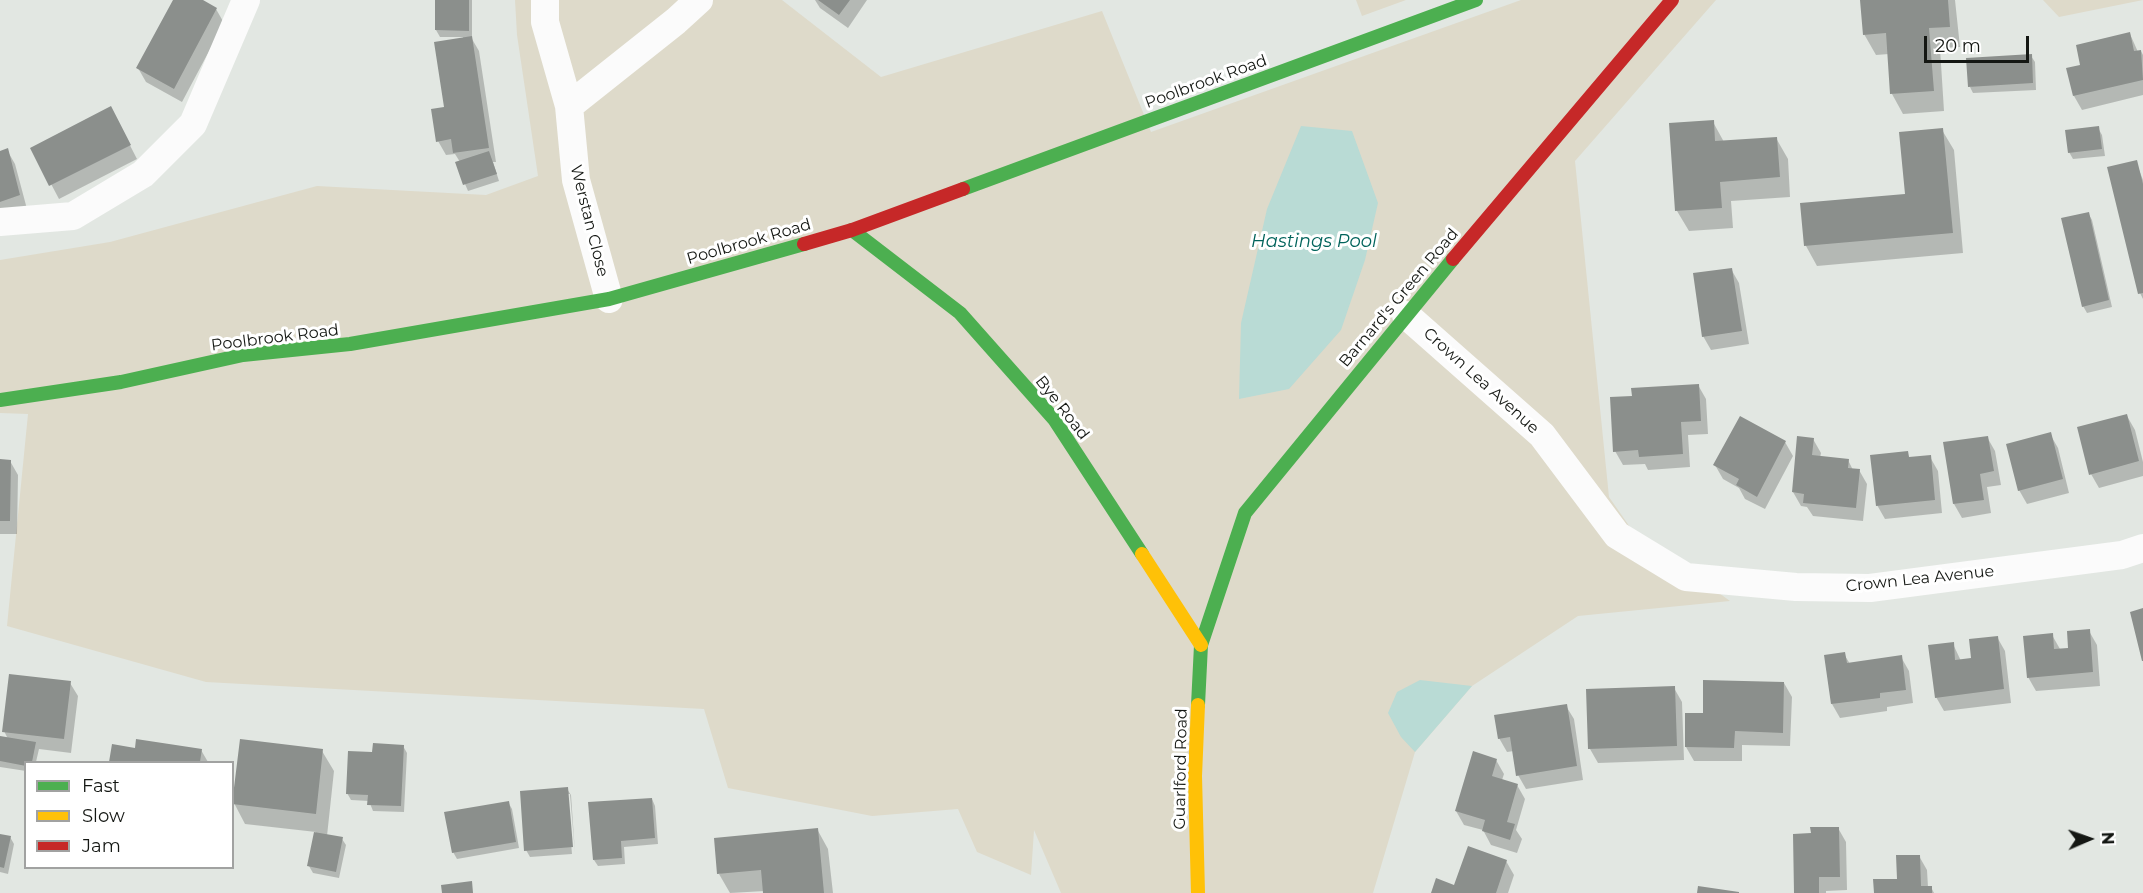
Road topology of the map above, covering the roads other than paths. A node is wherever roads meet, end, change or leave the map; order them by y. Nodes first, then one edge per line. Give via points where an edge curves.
1 (246, 0) edge
2 (545, 0) edge
3 (699, 0) edge
4 (1476, 0) edge
5 (1672, 0) edge
6 (569, 106) junction
7 (0, 222) edge
8 (852, 230) junction
9 (609, 299) junction
10 (1406, 315) junction
11 (0, 400) edge
12 (2143, 548) edge
13 (1201, 645) junction
14 (1198, 893) edge

1 - 7 street via 193,124 143,174 73,216
2 - 6 street, Werstan Close via 545,22
3 - 6 street
4 - 8 main road, Poolbrook Road
5 - 10 main road, Barnard's Green Road
6 - 9 street, Werstan Close via 576,180
8 - 9 main road, Poolbrook Road
8 - 13 main road, Bye Road via 960,313 1054,419
9 - 11 main road, Poolbrook Road via 350,345 243,355 121,381
10 - 12 street, Crown Lea Avenue via 1542,435 1617,536 1686,577 1796,587 1870,588 2122,555
10 - 13 main road, Barnard's Green Road via 1245,513
13 - 14 main road, Guarlford Road via 1195,776

